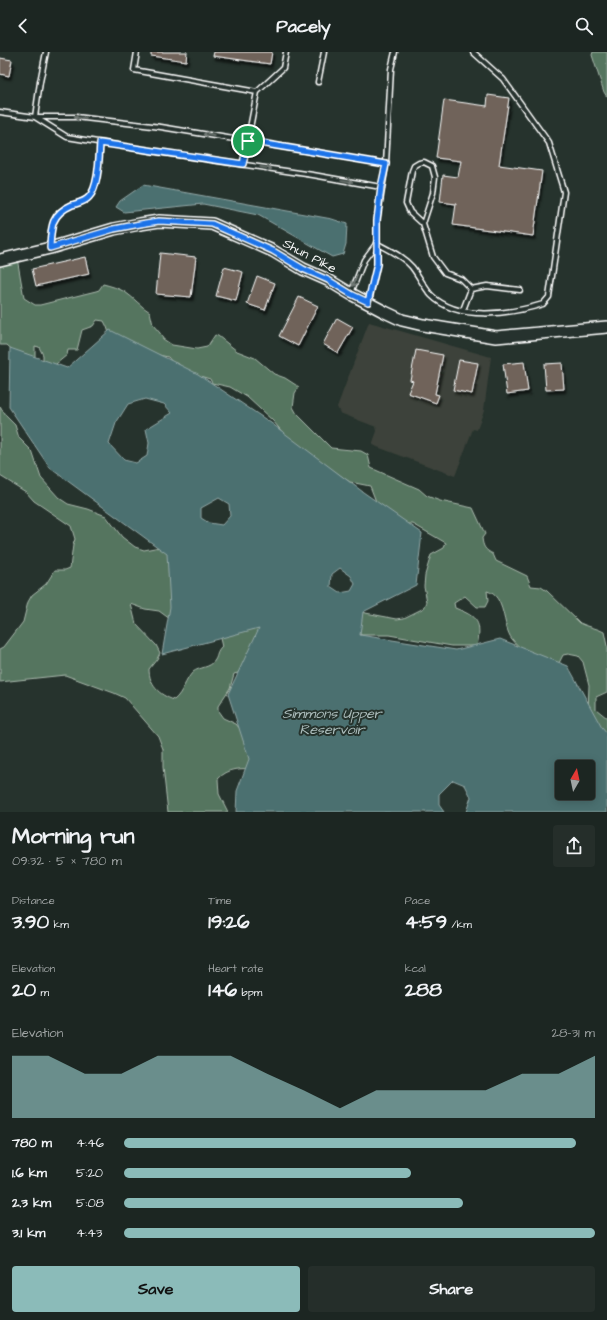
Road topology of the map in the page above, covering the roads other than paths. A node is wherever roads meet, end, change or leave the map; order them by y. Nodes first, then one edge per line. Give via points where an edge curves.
1 (46, 52) edge
2 (137, 52) edge
3 (286, 52) edge
4 (324, 52) edge
5 (395, 52) edge
6 (473, 52) edge
7 (318, 82) dead end
8 (257, 92) junction
9 (0, 112) edge
10 (35, 116) junction
11 (248, 141) junction
12 (100, 143) junction
13 (243, 164) junction
14 (386, 164) junction
15 (381, 187) junction
16 (423, 224) junction
17 (376, 243) junction
18 (50, 248) junction
19 (0, 260) edge
20 (471, 289) junction
21 (520, 290) dead end
22 (351, 294) junction
23 (368, 302) junction
24 (462, 310) junction
25 (607, 327) edge

1 - 10 lane
2 - 8 lane via 134,70
3 - 8 lane via 282,68
4 - 7 lane
5 - 14 lane via 391,69
6 - 24 lane via 503,79 549,143 564,192 549,297 543,304 499,313
8 - 11 lane
9 - 10 lane
11 -> 10 lane via 76,117
10 - 12 lane via 67,137
11 - 13 lane
11 - 14 lane
12 - 13 lane
12 - 18 lane via 94,189 90,197 60,212 54,220
13 -> 15 lane
14 - 15 lane
15 - 17 lane
16 - 16 lane via 410,212 406,203 414,166 424,162 432,166 435,177
16 - 20 lane via 433,257 445,273 461,279
17 -> 22 lane via 364,260
17 - 23 lane via 377,264
17 - 24 lane via 411,266 431,294 441,302
18 - 19 main road, Shun Pike
18 - 22 main road, Shun Pike via 114,229 159,221 212,224 273,251
20 - 21 lane via 487,286
20 - 24 lane
22 - 23 main road, Shun Pike
23 - 25 main road, Shun Pike via 409,322 496,337

